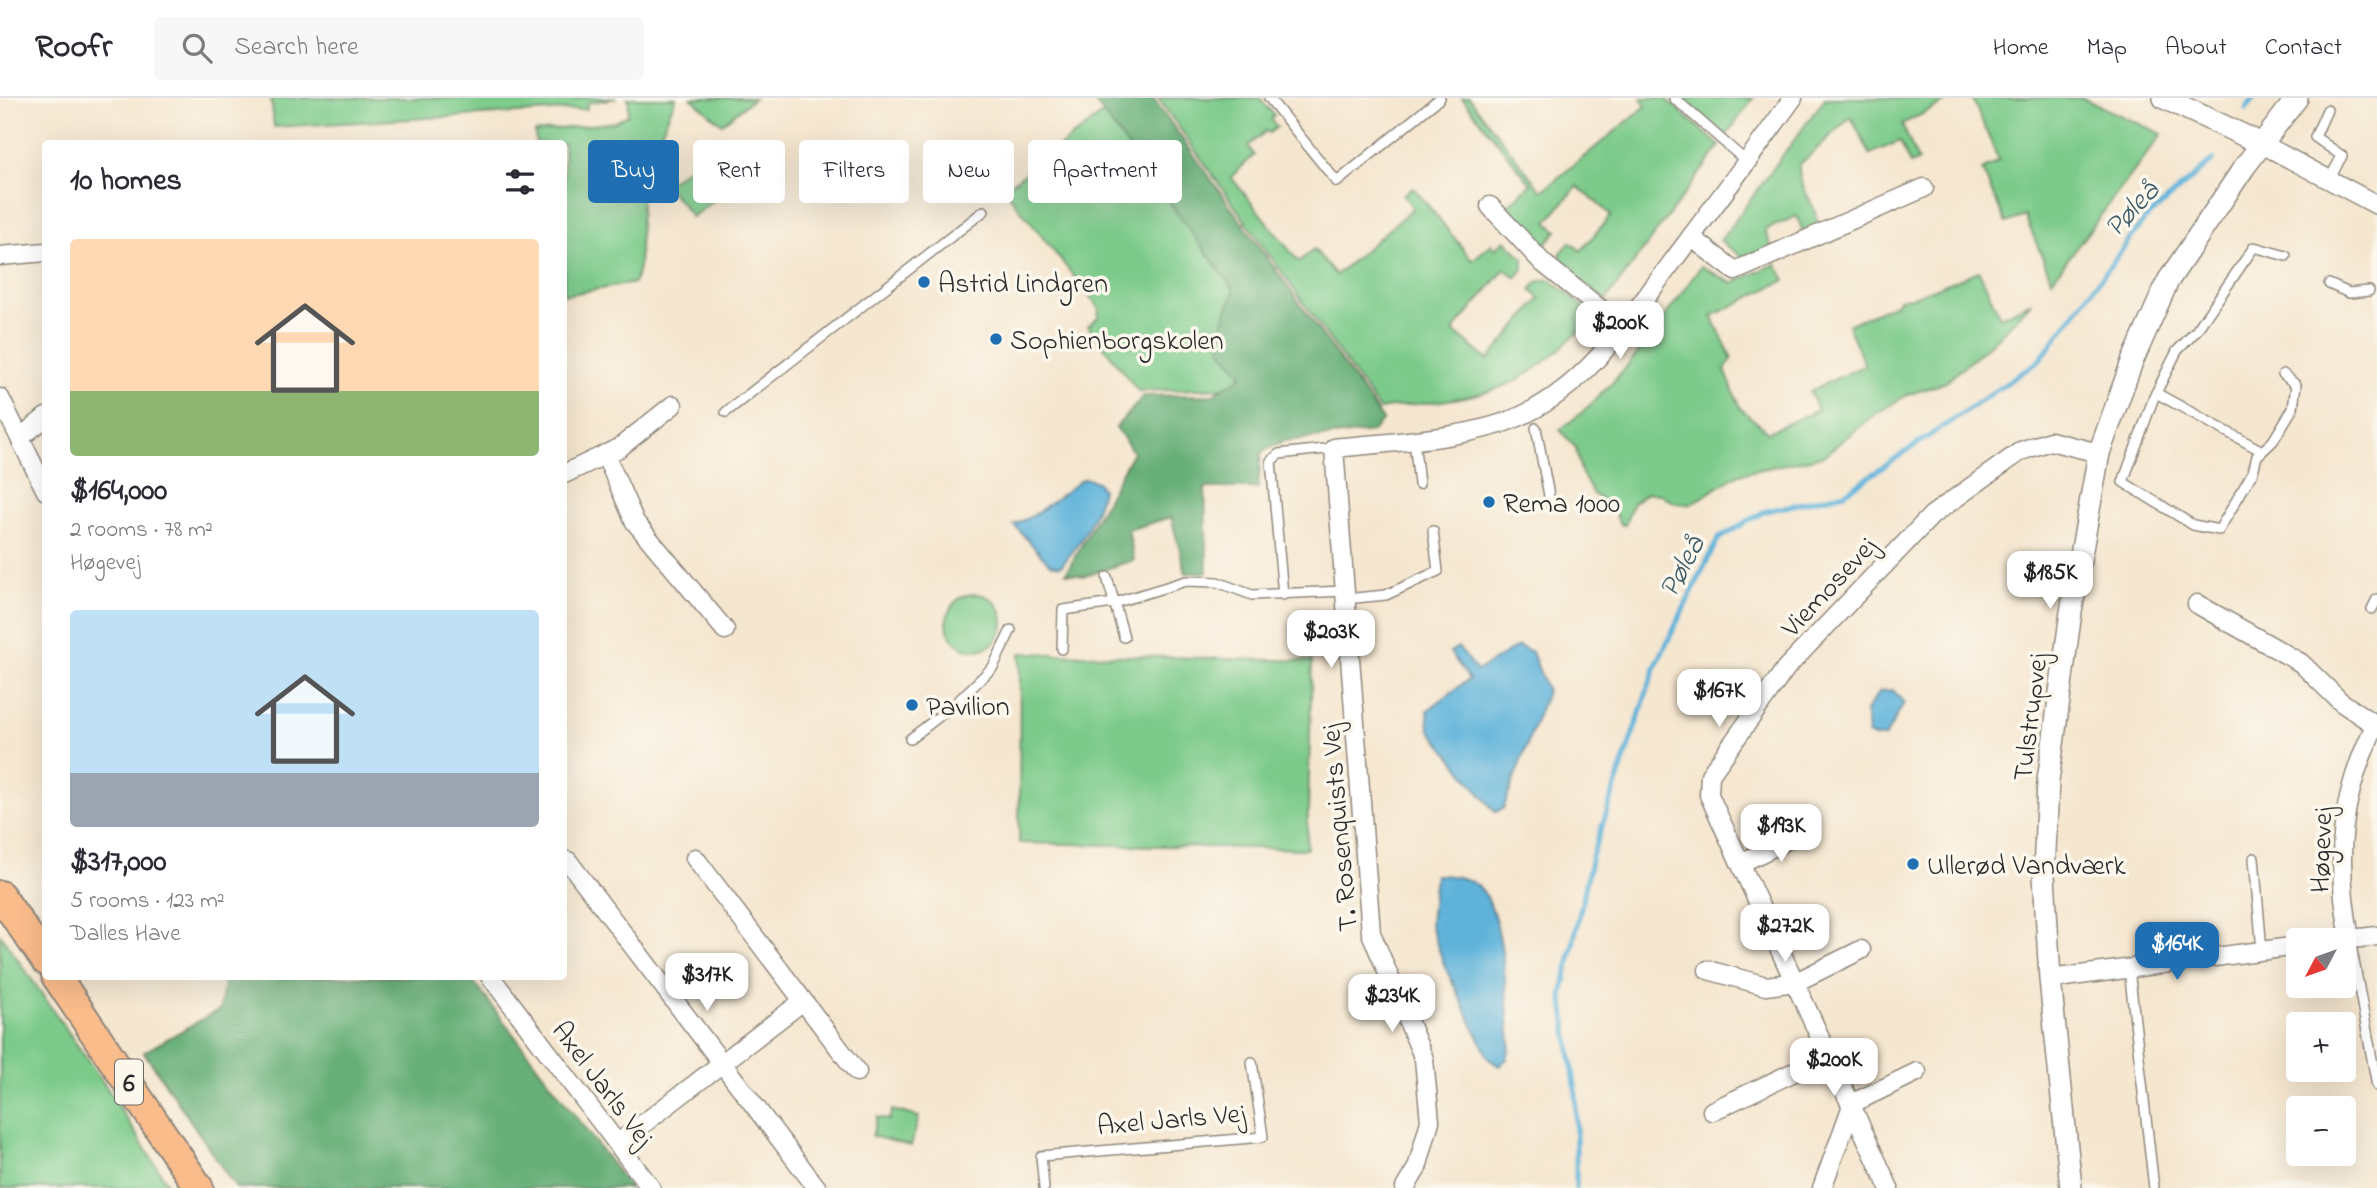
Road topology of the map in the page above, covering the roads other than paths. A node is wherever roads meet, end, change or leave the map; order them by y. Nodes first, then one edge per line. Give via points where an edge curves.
1 (1269, 98) edge
2 (1440, 98) edge
3 (1674, 98) edge
4 (1793, 98) edge
5 (2164, 98) edge
6 (2297, 98) edge
7 (2327, 110) dead end
8 (2262, 144) junction
9 (1747, 162) junction
10 (2329, 180) junction
11 (1924, 188) dead end
12 (2377, 205) edge
13 (1490, 206) dead end
14 (984, 211) dead end
15 (1691, 237) junction
16 (42, 252) edge
17 (0, 256) edge
18 (2286, 256) dead end
19 (2329, 284) dead end
20 (2369, 291) dead end
21 (1623, 327) junction
22 (2283, 374) dead end
23 (2156, 393) junction
24 (0, 398) edge
25 (673, 405) dead end
26 (726, 412) dead end
27 (42, 421) edge
28 (1536, 428) dead end
29 (21, 437) junction
30 (1414, 438) junction
31 (1334, 448) junction
32 (2262, 451) junction
33 (2099, 453) junction
34 (605, 454) junction
35 (567, 473) edge
36 (42, 482) edge
37 (1419, 484) dead end
38 (1551, 506) dead end
39 (1433, 531) dead end
40 (1107, 577) dead end
41 (1283, 595) junction
42 (1345, 595) junction
43 (2377, 599) edge
44 (1114, 603) junction
45 (2197, 604) dead end
46 (2372, 609) dead end
47 (725, 630) dead end
48 (1011, 630) dead end
49 (1124, 638) dead end
50 (1062, 649) dead end
51 (2376, 724) edge
52 (910, 739) dead end
53 (1803, 831) dead end
54 (695, 858) dead end
55 (2254, 859) dead end
56 (568, 861) dead end
57 (1741, 863) junction
58 (0, 895) edge
59 (2346, 928) edge
60 (2377, 936) edge
61 (2356, 939) edge
62 (2286, 948) edge
63 (1861, 950) dead end
64 (2262, 951) junction
65 (42, 955) edge
66 (2129, 969) junction
67 (1708, 970) dead end
68 (2050, 979) junction
69 (59, 980) edge
70 (493, 980) edge
71 (1796, 982) junction
72 (2356, 984) edge
73 (803, 1001) junction
74 (1830, 1055) junction
75 (1252, 1062) dead end
76 (722, 1065) junction
77 (857, 1072) dead end
78 (1917, 1072) dead end
79 (2377, 1086) edge
80 (1853, 1103) junction
81 (1713, 1111) dead end
82 (617, 1144) junction
83 (200, 1188) edge
84 (651, 1188) edge
85 (817, 1188) edge
86 (1044, 1188) edge
87 (1405, 1188) edge
88 (1822, 1188) edge
89 (1889, 1188) edge
90 (2071, 1188) edge
91 (2154, 1188) edge

1 - 2 lane via 1337,182
3 - 9 lane
4 - 9 street
5 - 8 street
6 - 8 street, Tulstrupvej
7 - 10 lane via 2315,137 2342,156
8 - 10 street
8 - 33 street, Tulstrupvej via 2168,281
9 - 15 street
10 - 12 street
11 - 15 street via 1735,271
13 - 21 street via 1543,263
14 - 26 lane
15 - 21 street
16 - 17 street
18 - 23 lane via 2254,247 2177,351
19 - 20 lane via 2349,293
21 - 30 street via 1591,367 1527,413 1496,425
22 - 32 lane via 2296,385 2292,408
23 - 32 lane
23 - 32 lane via 2123,482 2193,525 2219,530
24 - 29 street
25 - 34 street via 619,449
27 - 29 street
28 - 38 lane
29 - 36 street
30 - 31 street
30 - 37 lane
31 - 41 lane via 1279,453 1272,461
31 - 42 street, T. Rosenquists Vej
33 - 57 street, Viemosevej via 2050,441 2021,452 1963,490 1923,523 1786,668 1710,775 1709,795
33 - 68 street, Tulstrupvej via 2048,781 2044,875
34 - 35 street
34 - 47 street via 635,522
39 - 42 lane via 1438,571 1386,595
40 - 44 lane
41 - 42 lane
41 - 44 lane via 1252,595 1217,582 1186,581
42 - 87 street, T. Rosenquists Vej via 1371,933 1424,1059 1430,1121 1418,1167
43 - 46 lane
44 - 49 lane
44 - 50 lane via 1063,610
45 - 51 street, Høgevej via 2301,663 2341,702
48 - 52 lane via 993,667
51 - 59 street, Høgevej via 2352,779 2341,828
53 - 57 street
54 - 73 street
55 - 64 lane
56 - 76 street
57 - 71 street, Viemosevej
58 - 65 highway
60 - 61 street
62 - 64 street
63 - 71 street
64 - 66 street
66 - 68 street
66 - 91 lane
67 - 71 street via 1766,986
68 - 90 street, Tulstrupvej
69 - 83 highway, 6
70 - 82 street, Axel Jarls Vej
71 - 74 street, Viemosevej
72 - 79 lane
73 - 76 street
73 - 77 street
74 - 80 street, Viemosevej
74 - 81 street
75 - 86 lane, Axel Jarls Vej via 1263,1137 1041,1156
76 - 82 street
76 - 85 street
78 - 80 street
80 - 88 street
80 - 89 street, Viemosevej
82 - 84 street, Axel Jarls Vej

